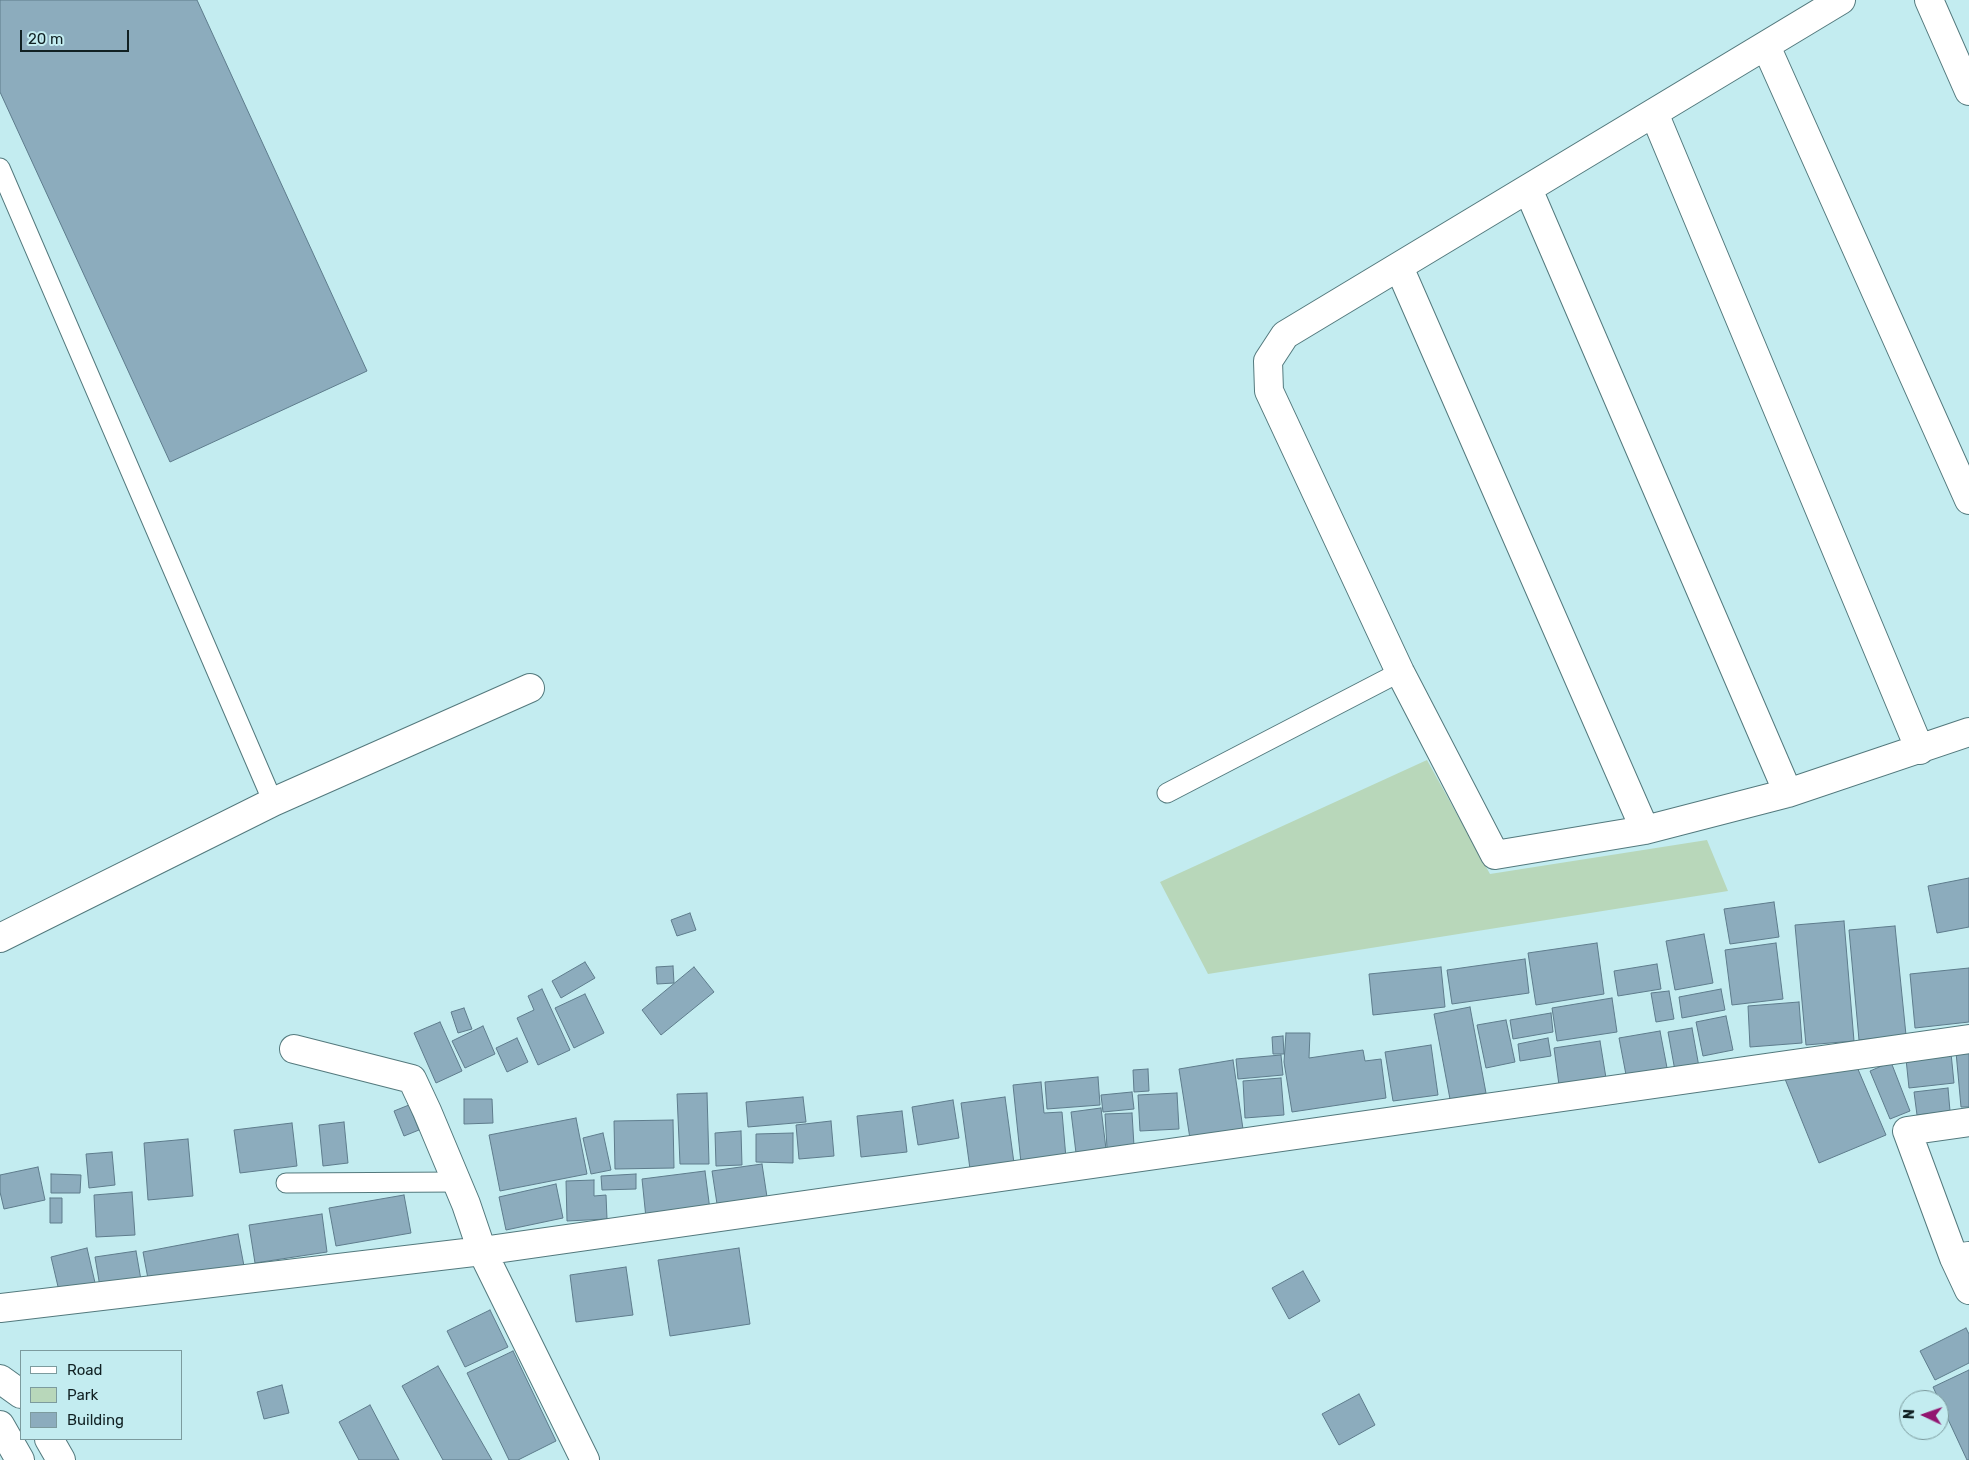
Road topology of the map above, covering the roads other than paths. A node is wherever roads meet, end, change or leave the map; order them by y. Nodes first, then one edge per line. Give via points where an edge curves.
1 (1841, 0) edge
2 (1930, 0) edge
3 (1766, 46) junction
4 (1969, 91) edge
5 (1654, 113) junction
6 (0, 168) edge
7 (1528, 189) junction
8 (1399, 267) junction
9 (1969, 500) edge
10 (1400, 672) junction
11 (530, 688) dead end
12 (1969, 732) edge
13 (1920, 750) junction
14 (1167, 793) dead end
15 (1788, 794) junction
16 (273, 802) junction
17 (1645, 830) junction
18 (0, 938) edge
19 (1969, 1039) edge
20 (294, 1049) dead end
21 (1969, 1122) edge
22 (457, 1182) junction
23 (286, 1183) dead end
24 (482, 1251) junction
25 (1961, 1257) edge
26 (1969, 1290) edge
27 (0, 1308) edge
28 (0, 1379) edge
29 (20, 1393) edge
30 (0, 1425) edge
31 (50, 1440) edge
32 (20, 1460) edge
33 (61, 1460) edge
34 (585, 1460) edge

1 - 3 street
2 - 4 street
3 - 5 street
3 - 9 street
5 - 7 street
5 - 13 street
6 - 16 lane
7 - 8 street
7 - 15 street
8 - 10 street via 1285,334 1268,361 1269,391
8 - 17 street
10 - 14 lane
10 - 17 street via 1495,855
11 - 16 street
12 - 13 street
13 - 15 street
15 - 17 street
16 - 18 street
19 - 24 street
20 - 22 street via 412,1078
21 - 25 street via 1907,1131
22 - 23 lane
22 - 24 street
24 - 27 street
24 - 34 street
25 - 26 street
28 - 29 street
30 - 32 street
31 - 33 street

